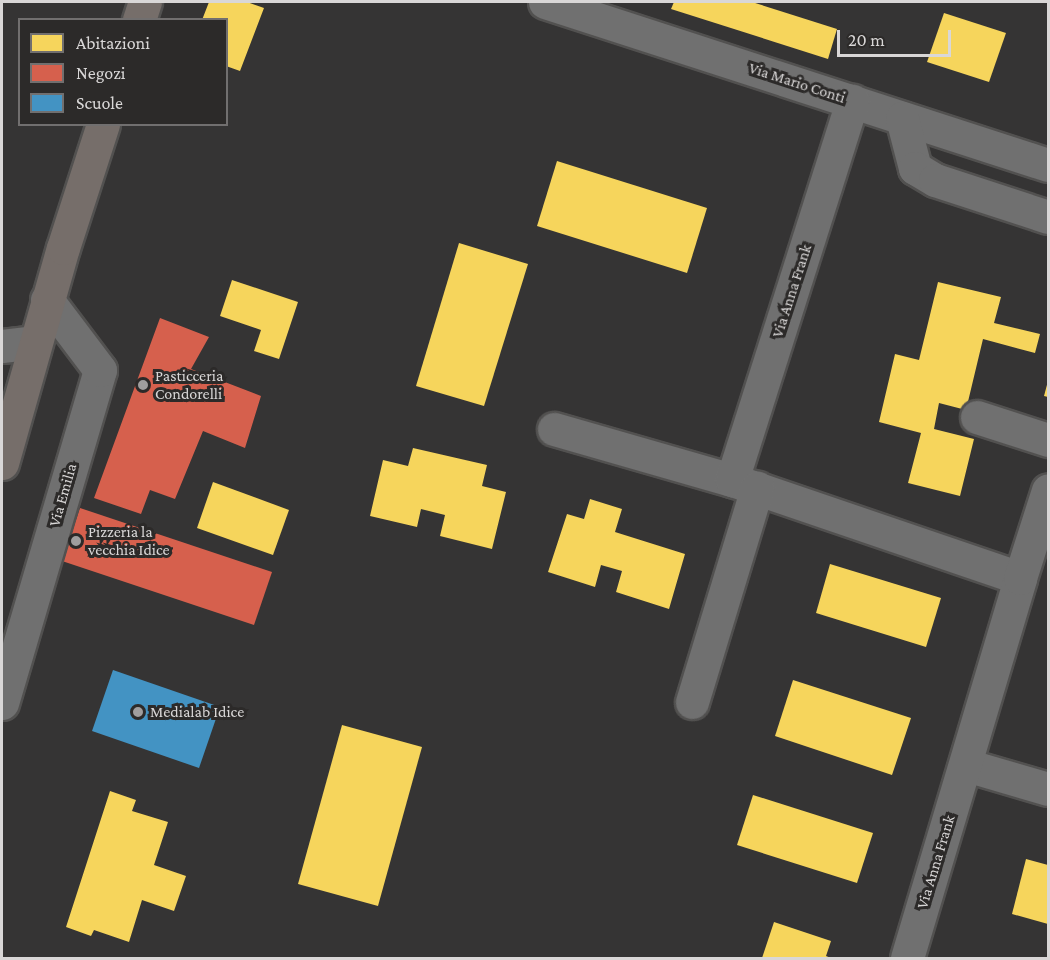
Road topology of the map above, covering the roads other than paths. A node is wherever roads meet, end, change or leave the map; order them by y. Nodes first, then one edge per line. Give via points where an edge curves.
1 (146, 2) edge
2 (545, 2) edge
3 (140, 18) edge
4 (852, 102) junction
5 (902, 118) junction
6 (102, 126) edge
7 (1048, 165) edge
8 (1048, 217) edge
9 (47, 300) junction
10 (34, 342) junction
11 (2, 346) edge
12 (977, 417) dead end
13 (554, 429) dead end
14 (1048, 440) edge
15 (2, 463) edge
16 (745, 484) junction
17 (1048, 490) edge
18 (1020, 578) junction
19 (692, 702) dead end
20 (2, 703) edge
21 (966, 765) junction
22 (1048, 789) edge
23 (907, 958) edge

1 - 3 main road
2 - 4 street, Via Mario Conti
4 - 5 street, Via Mario Conti
4 - 16 street, Via Anna Frank
5 - 7 street, Via Mario Conti
5 - 8 street via 915,168 935,180
6 - 9 main road
9 - 10 main road
9 - 20 street, Via Emilia via 100,370
10 - 11 street
10 - 15 main road
12 - 14 street
13 - 16 street
16 - 18 street
16 - 19 street, Via Anna Frank
17 - 18 street, Via Anna Frank
18 - 21 street, Via Anna Frank
21 - 22 street
21 - 23 street, Via Anna Frank

